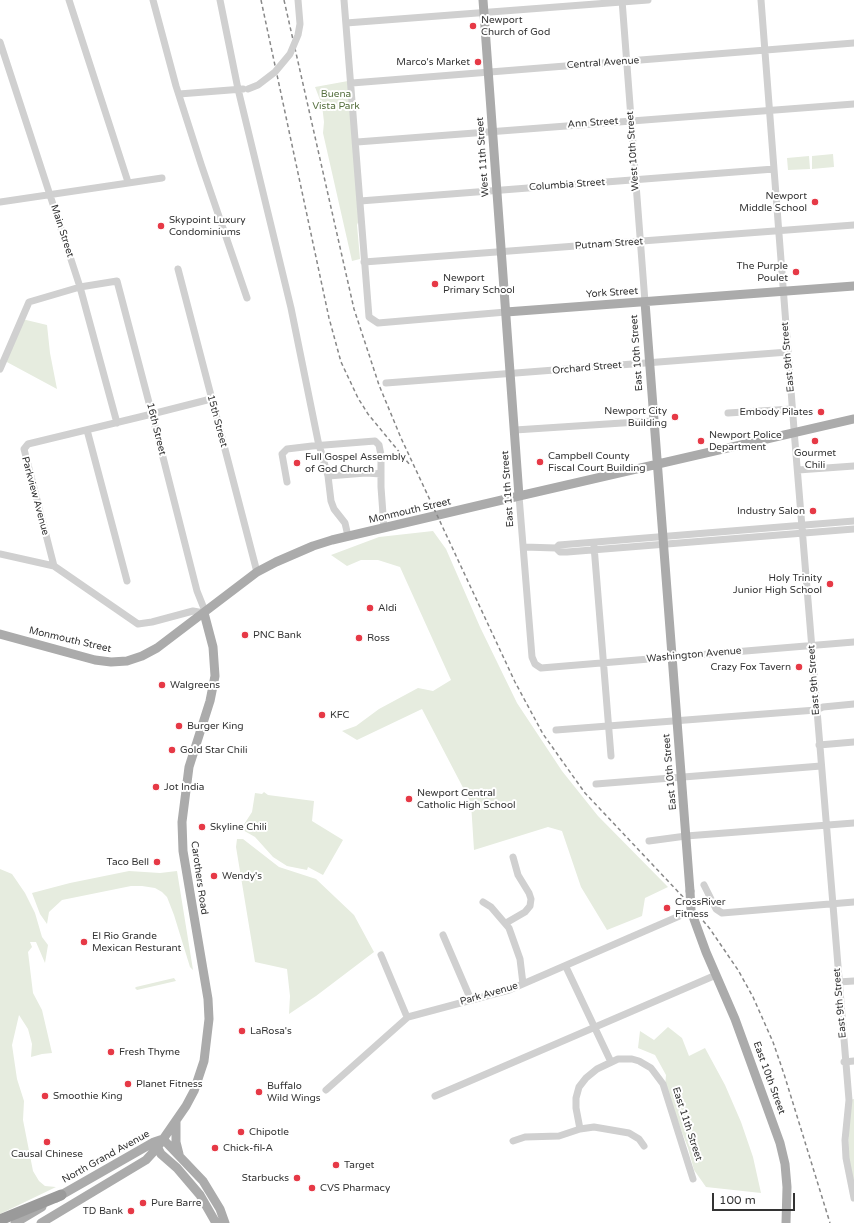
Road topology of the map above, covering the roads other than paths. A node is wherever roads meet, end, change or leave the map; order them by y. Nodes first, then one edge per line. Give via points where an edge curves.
1 (69, 0) edge
2 (153, 0) edge
3 (220, 0) edge
4 (298, 0) edge
5 (344, 0) edge
6 (483, 0) edge
7 (648, 0) edge
8 (761, 0) edge
9 (622, 1) edge
10 (484, 12) junction
11 (346, 23) junction
12 (0, 42) edge
13 (854, 43) edge
14 (765, 52) junction
15 (627, 62) junction
16 (488, 72) junction
17 (352, 83) junction
18 (238, 89) junction
19 (179, 94) junction
20 (854, 104) edge
21 (770, 110) junction
22 (631, 120) junction
23 (492, 131) junction
24 (357, 142) junction
25 (774, 169) junction
26 (162, 178) dead end
27 (635, 180) junction
28 (128, 182) junction
29 (497, 191) junction
30 (50, 194) junction
31 (360, 200) junction
32 (0, 202) edge
33 (854, 225) edge
34 (778, 231) junction
35 (640, 242) junction
36 (502, 252) junction
37 (364, 262) junction
38 (178, 269) dead end
39 (854, 286) edge
40 (80, 287) junction
41 (783, 292) junction
42 (247, 298) dead end
43 (645, 302) junction
44 (506, 312) junction
45 (788, 352) junction
46 (649, 363) junction
47 (0, 369) edge
48 (511, 374) junction
49 (386, 383) dead end
50 (211, 399) junction
51 (792, 408) junction
52 (728, 413) dead end
53 (152, 414) junction
54 (854, 419) edge
55 (653, 421) junction
56 (117, 422) junction
57 (87, 430) junction
58 (515, 430) junction
59 (794, 432) junction
60 (320, 445) junction
61 (656, 464) junction
62 (854, 466) edge
63 (798, 470) junction
64 (381, 474) junction
65 (328, 476) junction
66 (287, 482) dead end
67 (519, 496) junction
68 (854, 521) edge
69 (802, 525) junction
70 (384, 528) junction
71 (854, 529) edge
72 (802, 533) junction
73 (348, 536) junction
74 (662, 540) junction
75 (594, 542) junction
76 (524, 547) junction
77 (556, 548) junction
78 (594, 550) junction
79 (0, 554) edge
80 (54, 566) junction
81 (257, 572) junction
82 (127, 581) dead end
83 (204, 613) junction
84 (0, 629) edge
85 (0, 634) edge
86 (854, 642) edge
87 (38, 645) junction
88 (811, 645) junction
89 (672, 658) junction
90 (603, 663) junction
91 (535, 664) joint
92 (854, 704) edge
93 (816, 710) junction
94 (677, 720) junction
95 (607, 726) junction
96 (556, 730) dead end
97 (854, 742) edge
98 (819, 745) junction
99 (611, 756) dead end
100 (821, 766) junction
101 (681, 778) junction
102 (596, 784) dead end
103 (854, 823) edge
104 (825, 825) junction
105 (686, 836) junction
106 (649, 842) dead end
107 (513, 857) dead end
108 (704, 885) dead end
109 (483, 902) dead end
110 (854, 902) edge
111 (832, 904) junction
112 (691, 912) junction
113 (506, 923) junction
114 (443, 934) dead end
115 (381, 955) dead end
116 (566, 967) junction
117 (716, 975) junction
118 (854, 981) edge
119 (838, 982) junction
120 (523, 984) junction
121 (471, 1000) junction
122 (407, 1017) junction
123 (595, 1027) junction
124 (854, 1061) edge
125 (611, 1062) junction
126 (844, 1065) junction
127 (326, 1090) dead end
128 (435, 1096) dead end
129 (176, 1122) junction
130 (580, 1129) junction
131 (513, 1141) dead end
132 (158, 1143) junction
133 (644, 1146) dead end
134 (179, 1155) junction
135 (693, 1179) dead end
136 (61, 1195) junction
137 (854, 1198) edge
138 (0, 1220) edge
139 (15, 1223) edge
140 (41, 1223) edge
141 (216, 1223) edge
142 (225, 1223) edge
143 (786, 1223) edge

1 - 28 street
2 - 19 street
3 - 18 street
4 - 18 street, bridge via 298,35 284,64 271,76 248,89
5 - 11 street
6 - 10 main road, West 11th Street
7 - 9 street
8 - 14 street, East 9th Street
9 - 10 street
9 - 15 street, West 10th Street
10 - 11 street
10 - 16 main road, West 11th Street
11 - 17 street
12 - 30 street, Main Street
13 - 14 street, Central Avenue
14 - 15 street, Central Avenue
14 - 21 street, East 9th Street
15 - 16 street, Central Avenue
15 - 22 street, West 10th Street
16 - 17 street, Central Avenue
16 - 23 main road, West 11th Street
17 - 24 street
18 - 19 street
18 - 60 street via 270,218
19 - 42 street
20 - 21 street, Ann Street
21 - 22 street, Ann Street
21 - 25 street, East 9th Street
22 - 23 street, Ann Street
22 - 27 street, West 10th Street
23 - 24 street, Ann Street
23 - 29 main road, West 11th Street
24 - 31 street
25 - 27 street, Columbia Street
25 - 34 street, East 9th Street
26 - 28 street
27 - 29 street, Columbia Street
27 - 35 street, West 10th Street
28 - 30 street
29 - 31 street, Columbia Street
29 - 36 main road, West 11th Street
30 - 32 street
30 - 40 street, Main Street
31 - 37 street
33 - 34 street, Putnam Street
34 - 35 street, Putnam Street
34 - 41 street, East 9th Street
35 - 36 street, Putnam Street
35 - 43 street, West 10th Street
36 - 37 street, Putnam Street
36 - 44 main road, West 11th Street
37 - 44 street, York Street via 369,317 372,321 378,323
38 - 50 street, 15th Street
39 - 41 main road, York Street
40 - 47 street via 29,302
40 - 53 street, 16th Street via 117,281
40 - 56 street, Main Street
41 - 43 main road, York Street
41 - 45 street, East 9th Street
43 - 44 main road, York Street
43 - 46 main road, East 10th Street
44 - 48 main road, East 11th Street
45 - 46 street, Orchard Street
45 - 51 street, East 9th Street
46 - 48 street, Orchard Street
46 - 55 main road, East 10th Street
48 - 49 street, Orchard Street
48 - 58 main road, East 11th Street
50 - 53 street, Parkview Avenue
50 - 81 street, 15th Street
51 - 52 street
51 - 59 street, East 9th Street
53 - 56 street, Parkview Avenue
53 - 83 street, 16th Street
54 - 59 main road, Monmouth Street
55 - 58 street
55 - 61 main road, East 10th Street
56 - 57 street, Parkview Avenue
57 - 80 street, Parkview Avenue via 28,444 24,449
57 - 82 street
58 - 67 main road, East 11th Street
59 - 61 main road, Monmouth Street
59 - 63 street, East 9th Street
60 - 64 street via 373,440 377,442 381,455
60 - 65 street
60 - 66 street via 292,448 282,454
61 - 67 main road, Monmouth Street
61 - 74 main road, East 10th Street
62 - 63 street
63 - 69 street, East 9th Street
64 - 65 street
64 - 70 street
65 - 73 street via 331,501 345,523
67 - 70 main road, Monmouth Street
67 - 76 street, East 11th Street
68 - 69 street
69 - 72 street, East 9th Street
69 - 74 street
70 - 73 main road, Monmouth Street
71 - 72 street
72 - 74 street
72 - 88 street, East 9th Street
73 - 81 main road, Monmouth Street via 296,553
74 - 75 street
74 - 78 street
74 - 89 main road, East 10th Street
75 - 77 street via 560,545
75 - 78 street
76 - 77 street
76 - 91 street, East 11th Street via 532,657
77 - 78 street via 560,552
78 - 90 street
79 - 80 street
80 - 83 street via 136,623 152,622 194,610
81 - 83 main road, Monmouth Street
83 - 87 main road, Monmouth Street via 156,649 127,661 99,660
83 - 129 main road, Carothers Road via 214,652 215,676 210,701 189,767 182,827 183,851 208,999 208,1033 200,1076 194,1092
84 - 87 main road via 30,638
85 - 87 main road, Monmouth Street
86 - 88 street, Washington Avenue
88 - 89 street, Washington Avenue
88 - 93 street, East 9th Street
89 - 90 street, Washington Avenue
89 - 94 main road, East 10th Street
90 - 91 street, Washington Avenue via 541,668
90 - 95 street
92 - 93 street via 823,706
93 - 94 street
93 - 98 street, East 9th Street
94 - 95 street
94 - 101 main road, East 10th Street
95 - 96 street
95 - 99 street
97 - 98 street
98 - 100 street, East 9th Street
100 - 101 street
100 - 104 street, East 9th Street
101 - 102 street
101 - 105 main road, East 10th Street
103 - 104 street
104 - 105 street
104 - 111 street, East 9th Street
105 - 106 street
105 - 112 main road, East 10th Street, bridge
107 - 113 street via 518,875 531,899 530,906 525,912
108 - 111 street via 716,909 722,913
109 - 113 street
110 - 111 street
111 - 119 street, East 9th Street
112 - 116 street, Park Avenue
112 - 117 main road, East 10th Street
113 - 120 street via 520,959
114 - 121 street
115 - 122 street
116 - 120 street, Park Avenue
116 - 123 street
117 - 123 street
117 - 143 main road, East 10th Street via 735,1019 780,1144 787,1187
118 - 119 street
119 - 126 street, East 9th Street
120 - 121 street, Park Avenue
121 - 122 street, Park Avenue
122 - 127 street, Park Avenue
123 - 125 street
123 - 128 street
124 - 126 street
125 - 130 street via 597,1069 580,1087 576,1108
125 - 135 street, East 11th Street via 639,1060 658,1076 663,1084
126 - 137 street, East 9th Street via 849,1100 846,1158
129 - 132 main road, Carothers Road
129 - 134 main road
130 - 131 street via 559,1136 525,1137
130 - 133 street via 606,1128 629,1133 639,1139
132 - 134 main road
132 - 136 main road, North Grand Avenue
132 - 140 main road, North Grand Avenue via 146,1160
132 - 141 main road via 197,1191
134 - 142 main road via 203,1181 220,1209
136 - 138 highway
136 - 139 main road, North Grand Avenue

